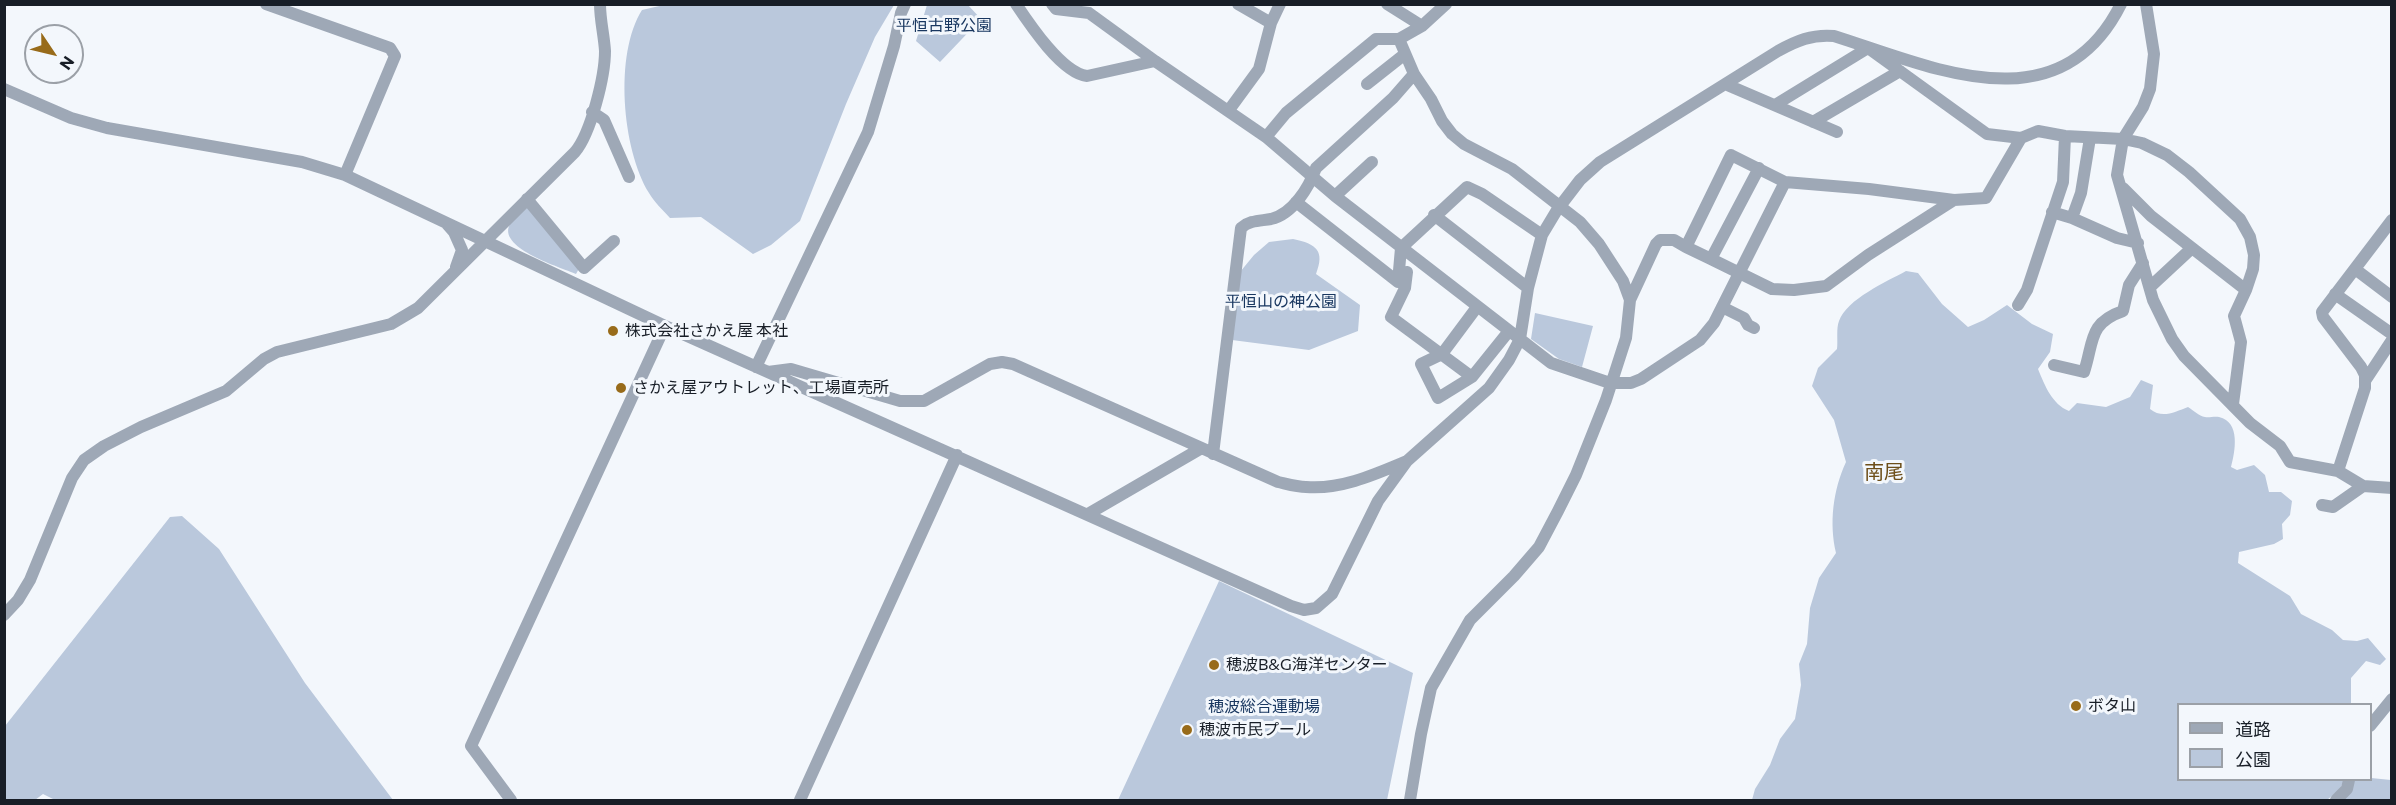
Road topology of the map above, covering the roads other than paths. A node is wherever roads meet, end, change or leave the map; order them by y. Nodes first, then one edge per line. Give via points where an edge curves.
1 (266, 4) edge
2 (600, 4) edge
3 (905, 4) edge
4 (1016, 4) edge
5 (1052, 4) edge
6 (1238, 4) edge
7 (1281, 4) edge
8 (1387, 4) edge
9 (1446, 4) edge
10 (2121, 4) edge
11 (2146, 4) edge
12 (1270, 23) junction
13 (1422, 26) junction
14 (1399, 39) junction
15 (1868, 48) junction
16 (1405, 54) junction
17 (1155, 61) junction
18 (1900, 71) junction
19 (1414, 74) junction
20 (1367, 84) dead end
21 (1725, 84) junction
22 (4, 88) edge
23 (1775, 105) junction
24 (1229, 110) junction
25 (592, 112) junction
26 (1813, 122) junction
27 (1837, 132) dead end
28 (2066, 136) junction
29 (1266, 137) junction
30 (2021, 138) junction
31 (2090, 138) junction
32 (2123, 140) junction
33 (1372, 162) dead end
34 (1759, 168) junction
35 (345, 175) junction
36 (629, 177) dead end
37 (1312, 178) junction
38 (1785, 182) junction
39 (2122, 187) junction
40 (1335, 196) junction
41 (527, 199) junction
42 (1954, 200) junction
43 (1296, 202) junction
44 (2052, 212) junction
45 (1434, 215) junction
46 (508, 218) junction
47 (2072, 218) junction
48 (441, 219) junction
49 (2391, 220) edge
50 (1542, 235) junction
51 (486, 240) junction
52 (614, 241) dead end
53 (2138, 243) junction
54 (1686, 247) junction
55 (2193, 248) junction
56 (1405, 251) junction
57 (518, 255) junction
58 (1711, 259) junction
59 (2143, 263) junction
60 (2355, 269) junction
61 (1739, 273) junction
62 (450, 275) junction
63 (2150, 287) junction
64 (1528, 288) junction
65 (2246, 290) junction
66 (2336, 294) junction
67 (2391, 297) edge
68 (1630, 300) junction
69 (2018, 305) dead end
70 (1477, 307) junction
71 (1722, 307) junction
72 (665, 326) junction
73 (1754, 328) dead end
74 (1509, 331) junction
75 (2391, 334) edge
76 (1520, 339) junction
77 (2391, 340) edge
78 (1442, 354) junction
79 (2054, 365) dead end
80 (761, 369) junction
81 (1472, 377) junction
82 (2365, 381) junction
83 (1610, 383) junction
84 (2233, 404) junction
85 (1200, 449) junction
86 (1213, 454) junction
87 (957, 455) junction
88 (1407, 461) junction
89 (2338, 471) junction
90 (2362, 486) junction
91 (2391, 488) edge
92 (2322, 506) dead end
93 (1088, 514) junction
94 (4, 615) edge
95 (2391, 699) edge
96 (2372, 723) edge
97 (2349, 781) edge
98 (511, 801) edge
99 (800, 801) edge
100 (1410, 801) edge
101 (2336, 801) edge

1 - 35 street via 390,48 395,56
2 - 25 street via 604,66
3 - 80 street via 868,132
4 - 17 street via 1046,44 1077,74
5 - 17 street via 1056,9 1089,13
6 - 12 street
7 - 12 street
8 - 13 street
9 - 13 street
10 - 15 street via 2088,51 2044,74 2012,78 1954,74
11 - 32 street via 2154,54 2150,90
12 - 24 street via 1259,69
13 - 14 street
14 - 16 street
14 - 29 street via 1376,39 1286,113
15 - 18 street
15 - 21 street via 1817,34 1794,42
15 - 23 street
16 - 19 street
16 - 20 street
17 - 24 street
18 - 26 street
18 - 30 street via 1983,131
19 - 37 street via 1316,168
19 - 68 street via 1442,121 1464,144 1512,169 1580,222 1623,280
21 - 23 street
21 - 50 street via 1600,162 1560,205
22 - 35 street via 71,118 107,128 302,162
23 - 26 street
24 - 29 street
25 - 36 street via 604,120
25 - 41 street via 583,142
26 - 27 street
28 - 30 street via 2038,131
28 - 31 street
28 - 44 street via 2063,182
29 - 37 street
30 - 42 street via 1986,198
31 - 32 street
31 - 47 street via 2081,193
32 - 39 street via 2117,176
32 - 65 street via 2142,143 2167,155 2240,219 2254,255
33 - 40 street
34 - 38 street
34 - 54 street via 1731,155
34 - 58 street
35 - 48 street
37 - 40 street
37 - 43 street
38 - 42 street
38 - 61 street
39 - 53 street
39 - 55 street via 2151,216
40 - 56 street
41 - 46 street
41 - 52 street via 584,268
42 - 61 street via 1826,286 1772,289
43 - 56 street via 1398,282
43 - 86 street via 1287,212 1241,228
44 - 47 street
44 - 69 street via 2027,290
45 - 50 street via 1467,187
45 - 56 street
45 - 64 street
46 - 51 street
46 - 57 street via 504,237
47 - 53 street
48 - 51 street
48 - 62 street via 454,232 462,250
49 - 60 street
50 - 64 street
51 - 57 street
51 - 62 street
53 - 59 street
54 - 58 street
54 - 68 street via 1674,240 1660,240
55 - 63 street
55 - 65 street
56 - 70 street
56 - 78 street via 1405,288 1391,317
57 - 72 street
58 - 61 street
59 - 63 street
59 - 79 street via 2129,285 2123,311 2107,316 2090,342 2084,372
60 - 66 street
60 - 67 street
61 - 71 street
62 - 94 street via 404,318 277,352 226,391 141,427 84,460 72,478 30,580
63 - 84 street via 2172,339 2184,356
64 - 76 street
65 - 84 street via 2234,316 2241,342
66 - 75 street
66 - 82 street via 2324,309 2323,317 2361,367
68 - 83 street via 1626,338
70 - 74 street
70 - 78 street
71 - 73 street
71 - 83 street via 1700,340 1675,357 1641,380
72 - 80 street
72 - 98 street via 471,746
74 - 76 street
74 - 81 street
76 - 83 street via 1551,363
76 - 88 street via 1489,388
77 - 82 street
78 - 81 street
78 - 81 street via 1421,364 1438,398
80 - 85 street via 791,369 900,401 924,401 990,364 1013,364
80 - 87 street
82 - 89 street
83 - 100 street via 1576,475 1539,547 1470,620 1431,688
84 - 89 street via 2280,446 2290,462
85 - 86 street
85 - 93 street
86 - 88 street via 1278,482 1306,487 1332,486
87 - 93 street
87 - 99 street
88 - 93 street via 1378,501 1332,594 1316,608 1291,606
89 - 90 street
90 - 91 street
90 - 92 street via 2333,507
95 - 96 street
97 - 101 street

